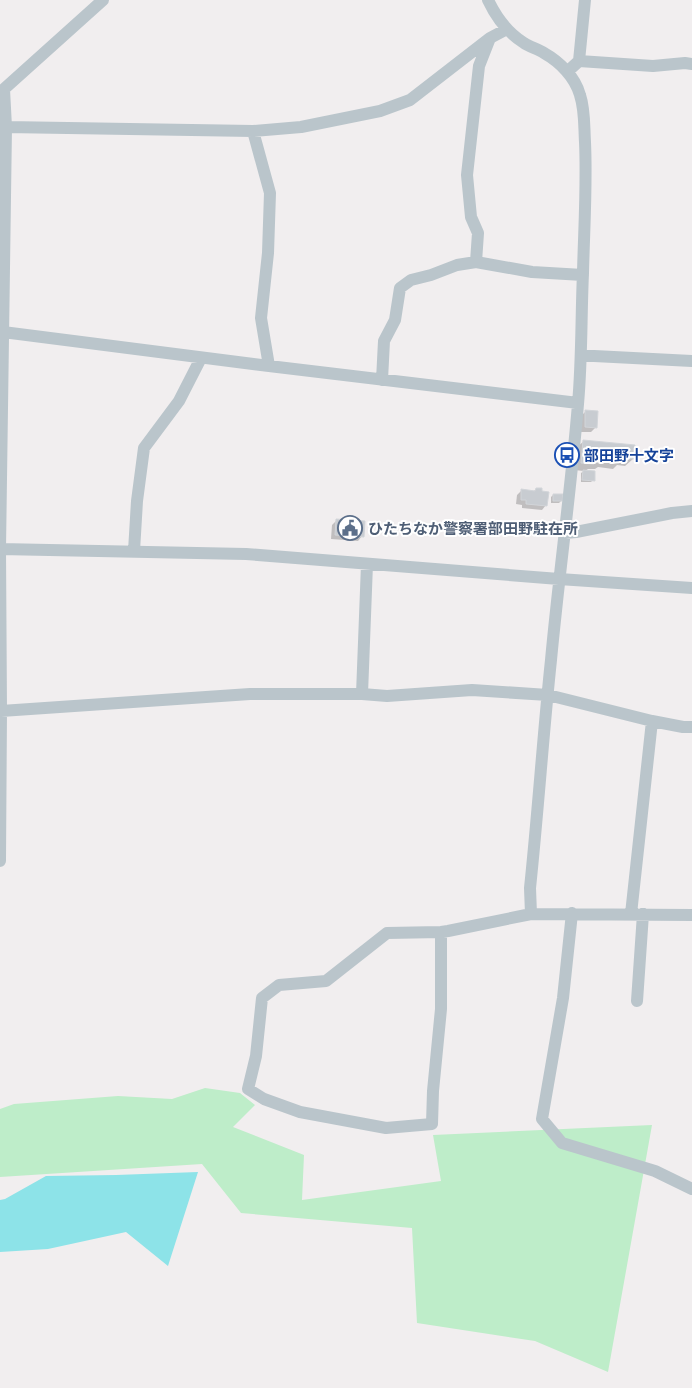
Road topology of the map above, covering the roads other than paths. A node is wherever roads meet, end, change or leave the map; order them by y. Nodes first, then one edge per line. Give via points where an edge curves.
1 (103, 0) edge
2 (488, 0) edge
3 (585, 0) edge
4 (507, 29) junction
5 (490, 38) junction
6 (579, 61) junction
7 (692, 64) edge
8 (567, 72) junction
9 (2, 90) edge
10 (6, 127) junction
11 (253, 131) junction
12 (2, 245) edge
13 (476, 262) junction
14 (583, 275) junction
15 (3, 332) junction
16 (581, 356) junction
17 (201, 358) junction
18 (692, 361) edge
19 (269, 366) junction
20 (382, 380) junction
21 (578, 403) junction
22 (692, 511) edge
23 (565, 533) junction
24 (0, 549) edge
25 (134, 552) junction
26 (367, 564) junction
27 (559, 579) junction
28 (692, 588) edge
29 (362, 694) junction
30 (548, 695) junction
31 (1, 711) junction
32 (652, 720) junction
33 (692, 727) edge
34 (0, 861) edge
35 (572, 913) junction
36 (531, 914) junction
37 (637, 914) junction
38 (692, 914) edge
39 (441, 932) junction
40 (637, 1001) dead end
41 (692, 1189) edge

1 - 9 street
2 - 4 street
3 - 6 street
4 - 5 street
4 - 8 street
5 - 11 street via 410,100 380,111 301,127
5 - 13 street via 479,66 467,175 471,218 478,233
6 - 7 street via 653,66
6 - 8 street
8 - 14 street via 580,95 584,117 586,204
9 - 10 street
10 - 11 street
10 - 12 street
11 - 19 street via 270,193 268,253 260,318
12 - 15 street
13 - 14 street via 532,272
13 - 20 street via 411,280 400,288 395,320 384,341
14 - 16 street
15 - 17 street
15 - 24 street
16 - 18 street
16 - 21 street
17 - 19 street
17 - 25 street via 179,401 144,448
19 - 20 street
20 - 21 street
21 - 23 street
22 - 23 street
23 - 27 street
24 - 25 street
24 - 31 street
25 - 26 street via 246,554
26 - 27 street
26 - 29 street
27 - 28 street
27 - 30 street
29 - 30 street via 387,696 472,690
29 - 31 street via 250,694
30 - 32 street
30 - 36 street via 530,888
31 - 34 street
32 - 33 street
32 - 37 street
35 - 36 street
35 - 37 street
35 - 41 street via 563,998 542,1119 562,1143 655,1170
36 - 39 street
37 - 38 street
37 - 40 street
39 - 39 street via 387,933 326,981 279,985 262,998 256,1056 248,1089 264,1100 300,1112 386,1128 432,1124 441,1009

